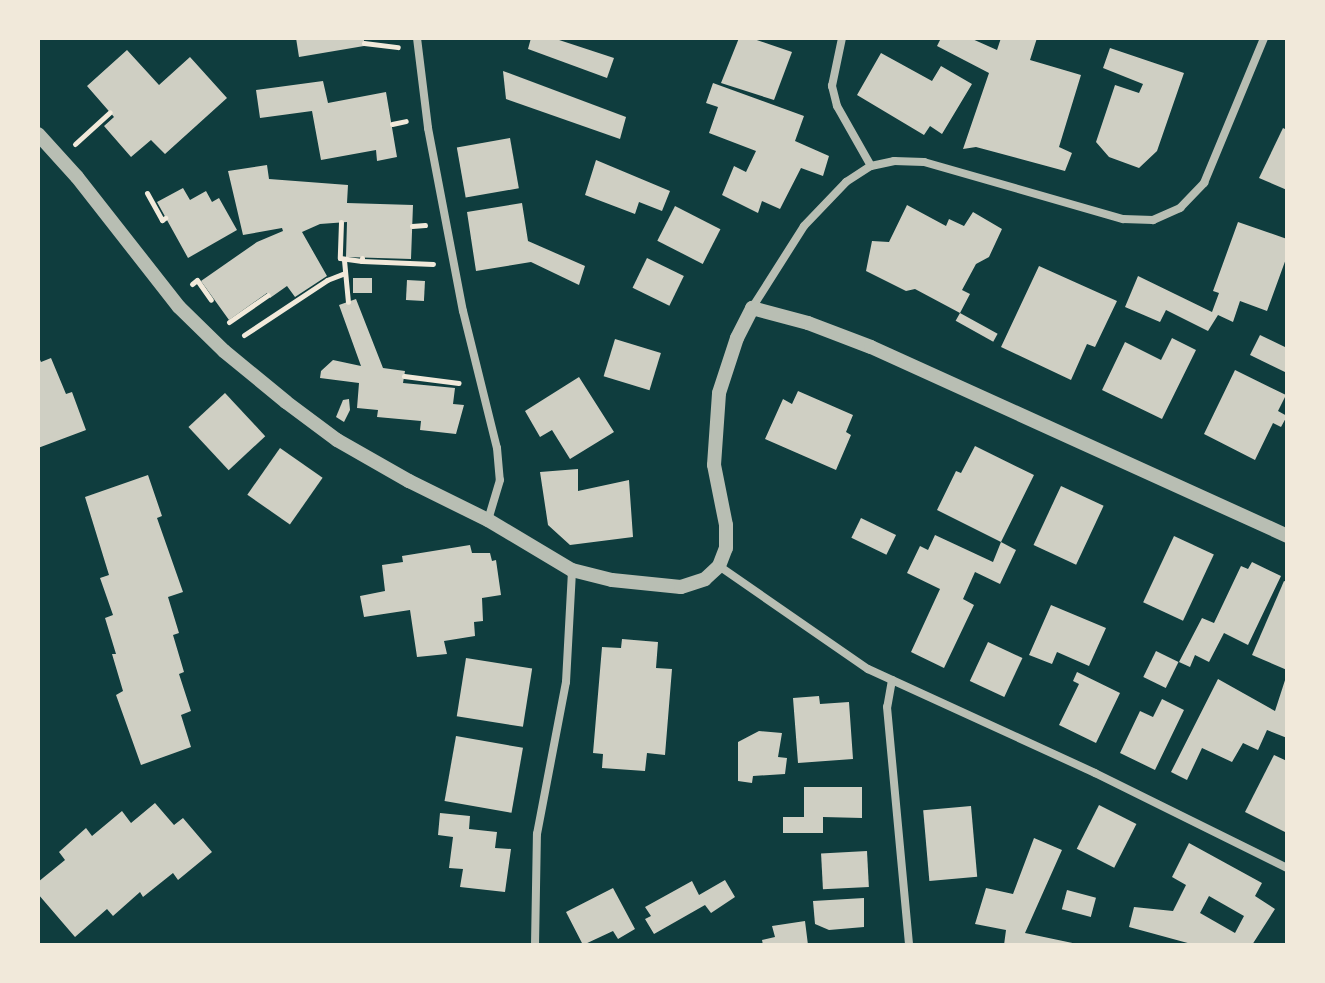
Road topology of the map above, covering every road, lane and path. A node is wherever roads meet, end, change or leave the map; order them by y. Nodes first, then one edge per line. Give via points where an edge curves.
1 (417, 38) edge
2 (842, 38) edge
3 (1264, 38) edge
4 (364, 43) dead end
5 (403, 49) dead end
6 (110, 112) dead end
7 (38, 134) edge
8 (80, 139) dead end
9 (871, 166) junction
10 (147, 193) dead end
11 (165, 218) dead end
12 (341, 222) dead end
13 (344, 260) junction
14 (439, 264) dead end
15 (345, 273) junction
16 (268, 295) dead end
17 (348, 302) dead end
18 (752, 308) junction
19 (222, 327) dead end
20 (235, 341) dead end
21 (404, 376) dead end
22 (466, 392) dead end
23 (488, 520) junction
24 (1287, 536) edge
25 (719, 566) junction
26 (572, 570) junction
27 (892, 680) junction
28 (1287, 868) edge
29 (535, 945) edge
30 (909, 945) edge

1 - 23 street via 428,128 463,311 497,448 500,480
2 - 9 street via 832,86 837,106
3 - 9 street via 1204,183 1180,208 1153,220 1123,219 924,162
4 - 5 path
6 - 8 path
7 - 23 street via 179,307 224,351 337,440
9 - 18 street via 846,182 804,226
10 - 11 path
12 - 13 path via 338,253
13 - 14 path
13 - 15 path
15 - 17 path
15 - 20 path
16 - 19 path
18 - 24 street via 871,347
18 - 25 street via 719,393 714,465 726,536
21 - 22 path via 463,383
23 - 26 street
25 - 26 street via 705,579 681,587
25 - 27 street via 834,648
26 - 29 street via 566,682 537,834
27 - 28 street
27 - 30 street via 887,707

